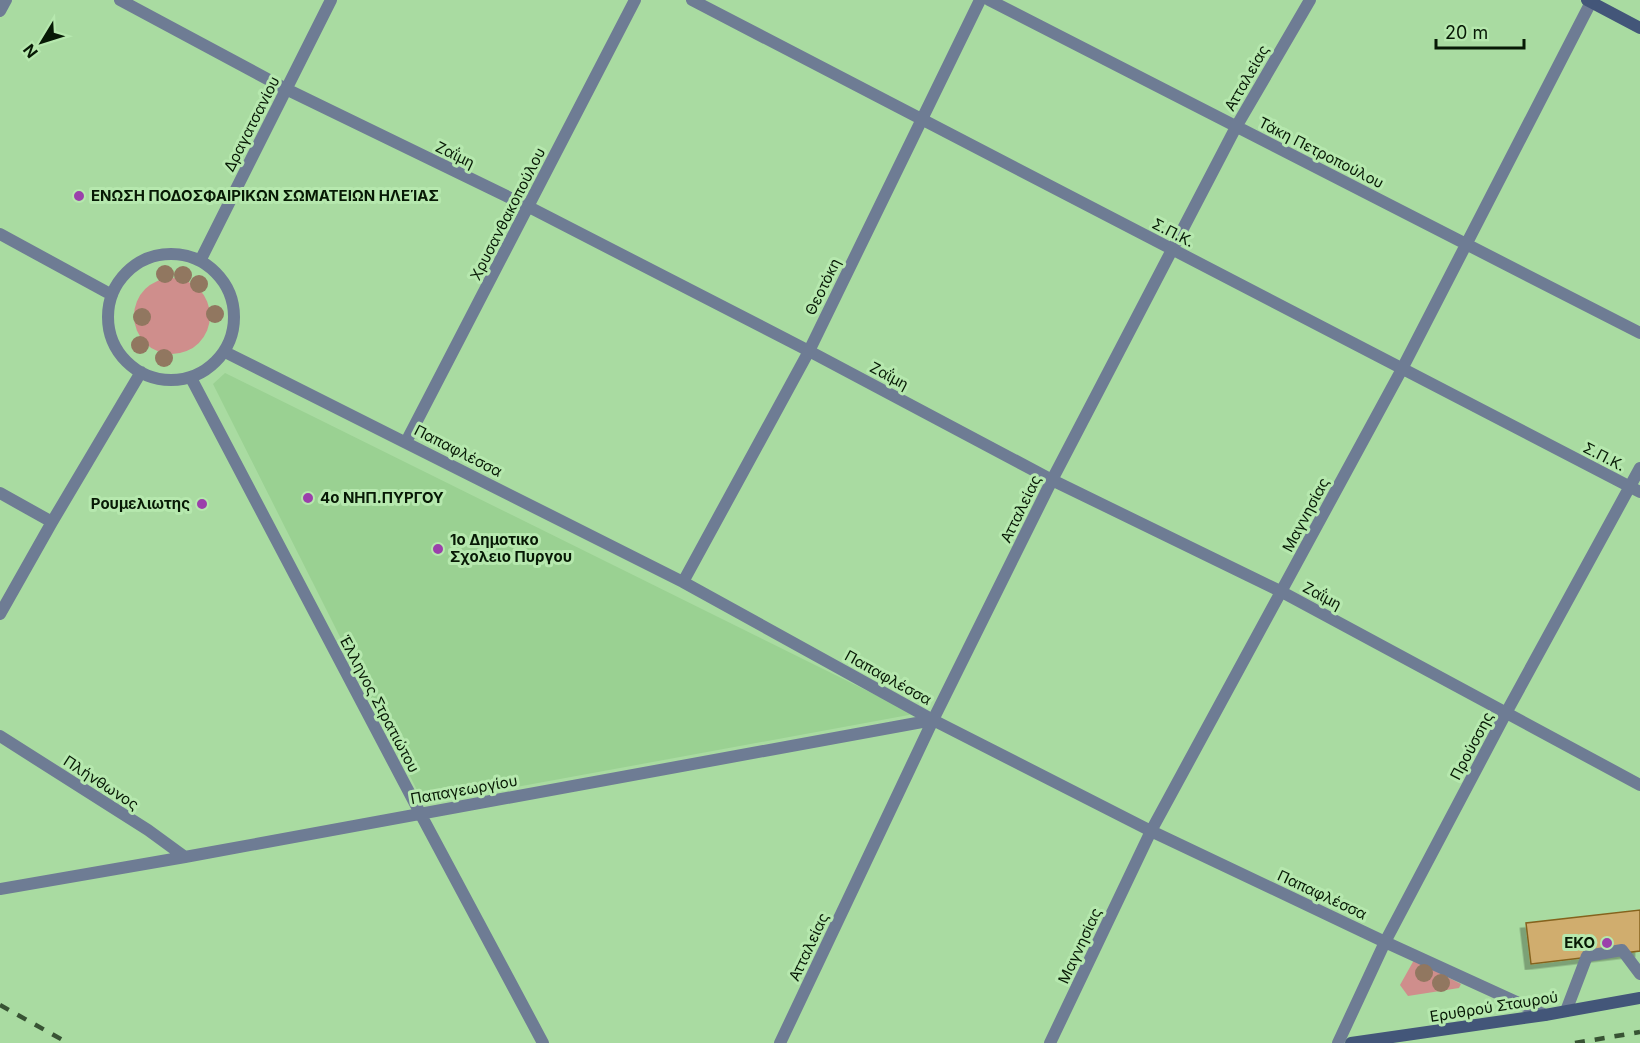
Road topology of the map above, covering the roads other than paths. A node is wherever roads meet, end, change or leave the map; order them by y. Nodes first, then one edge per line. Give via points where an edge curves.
1 (6, 0) edge
2 (120, 0) edge
3 (331, 0) edge
4 (635, 0) edge
5 (692, 0) edge
6 (980, 0) edge
7 (989, 0) edge
8 (1310, 0) edge
9 (1589, 1) edge
10 (0, 11) edge
11 (1640, 28) edge
12 (286, 88) junction
13 (922, 120) junction
14 (1236, 127) junction
15 (529, 207) junction
16 (0, 234) edge
17 (1466, 244) junction
18 (1172, 250) junction
19 (200, 261) junction
20 (112, 295) junction
21 (1640, 333) edge
22 (809, 351) junction
23 (225, 352) junction
24 (1402, 369) junction
25 (141, 372) junction
26 (191, 378) junction
27 (406, 442) junction
28 (1640, 468) edge
29 (1052, 480) junction
30 (1635, 489) edge
31 (0, 494) edge
32 (52, 522) junction
33 (683, 582) junction
34 (1282, 592) junction
35 (0, 614) edge
36 (1506, 713) junction
37 (933, 720) junction
38 (0, 736) edge
39 (1640, 785) edge
40 (420, 813) junction
41 (1151, 831) junction
42 (185, 857) junction
43 (0, 889) edge
44 (1385, 942) junction
45 (1640, 974) edge
46 (1640, 998) edge
47 (1566, 1011) junction
48 (1545, 1015) junction
49 (543, 1043) edge
50 (780, 1043) edge
51 (1050, 1043) edge
52 (1338, 1043) edge
53 (1351, 1043) edge

1 - 10 street
2 - 12 street, Ζαΐμη
3 - 12 street, Δραγατσανίου
4 - 15 street, Χρυσανθακοπούλου
5 - 13 street, Σ.Π.Κ.
6 - 13 street, Θεοτόκη
7 - 14 street, Τάκη Πετροπούλου
8 - 14 street, Ατταλείας
9 - 11 main road
9 - 17 street, Μαγνησίας
12 - 15 street, Ζαΐμη
12 - 19 street, Δραγατσανίου
13 - 18 street, Σ.Π.Κ.
13 - 22 street, Θεοτόκη
14 - 17 street, Τάκη Πετροπούλου
14 - 18 street, Ατταλείας
15 - 22 street, Ζαΐμη
15 - 27 street, Χρυσανθακοπούλου
16 - 20 street
17 - 21 street, Τάκη Πετροπούλου
17 - 24 street, Μαγνησίας
18 - 24 street, Σ.Π.Κ.
18 - 29 street, Ατταλείας
19 - 20 street via 179,255 158,256 138,263 122,277
19 - 23 street via 225,284 232,301 235,318
20 - 25 street via 110,335 119,353
22 - 29 street, Ζαΐμη
22 - 33 street, Θεοτόκη
23 - 26 street via 214,365
23 - 27 street, Παπαφλέσσα
24 - 30 street, Σ.Π.Κ.
24 - 34 street, Μαγνησίας
25 - 26 street via 167,381
25 - 32 street
26 - 40 street, Έλληνος Στρατιώτου
27 - 33 street, Παπαφλέσσα
28 - 30 street, Προύσσης
29 - 34 street, Ζαΐμη
29 - 37 street, Ατταλείας
30 - 36 street, Προύσσης
31 - 32 street
32 - 35 street
33 - 37 street, Παπαφλέσσα
34 - 36 street, Ζαΐμη
34 - 41 street, Μαγνησίας
36 - 39 street, Ζαΐμη
36 - 44 street, Προύσσης
37 - 40 street, Παπαγεωργίου
37 - 41 street, Παπαφλέσσα
37 - 50 street, Ατταλείας
38 - 42 street, Πλήνθωνος
40 - 42 street, Παπαγεωργίου
40 - 49 street, Έλληνος Στρατιώτου
41 - 44 street, Παπαφλέσσα
41 - 51 street, Μαγνησίας
42 - 43 street, Παπαγεωργίου
44 - 48 street, Παπαφλέσσα
44 - 52 street, Προύσσης
45 - 47 street via 1622,950 1587,956
46 - 47 main road, Ερυθρού Σταυρού
47 - 48 main road, Ερυθρού Σταυρού
48 - 53 main road, Ερυθρού Σταυρού

